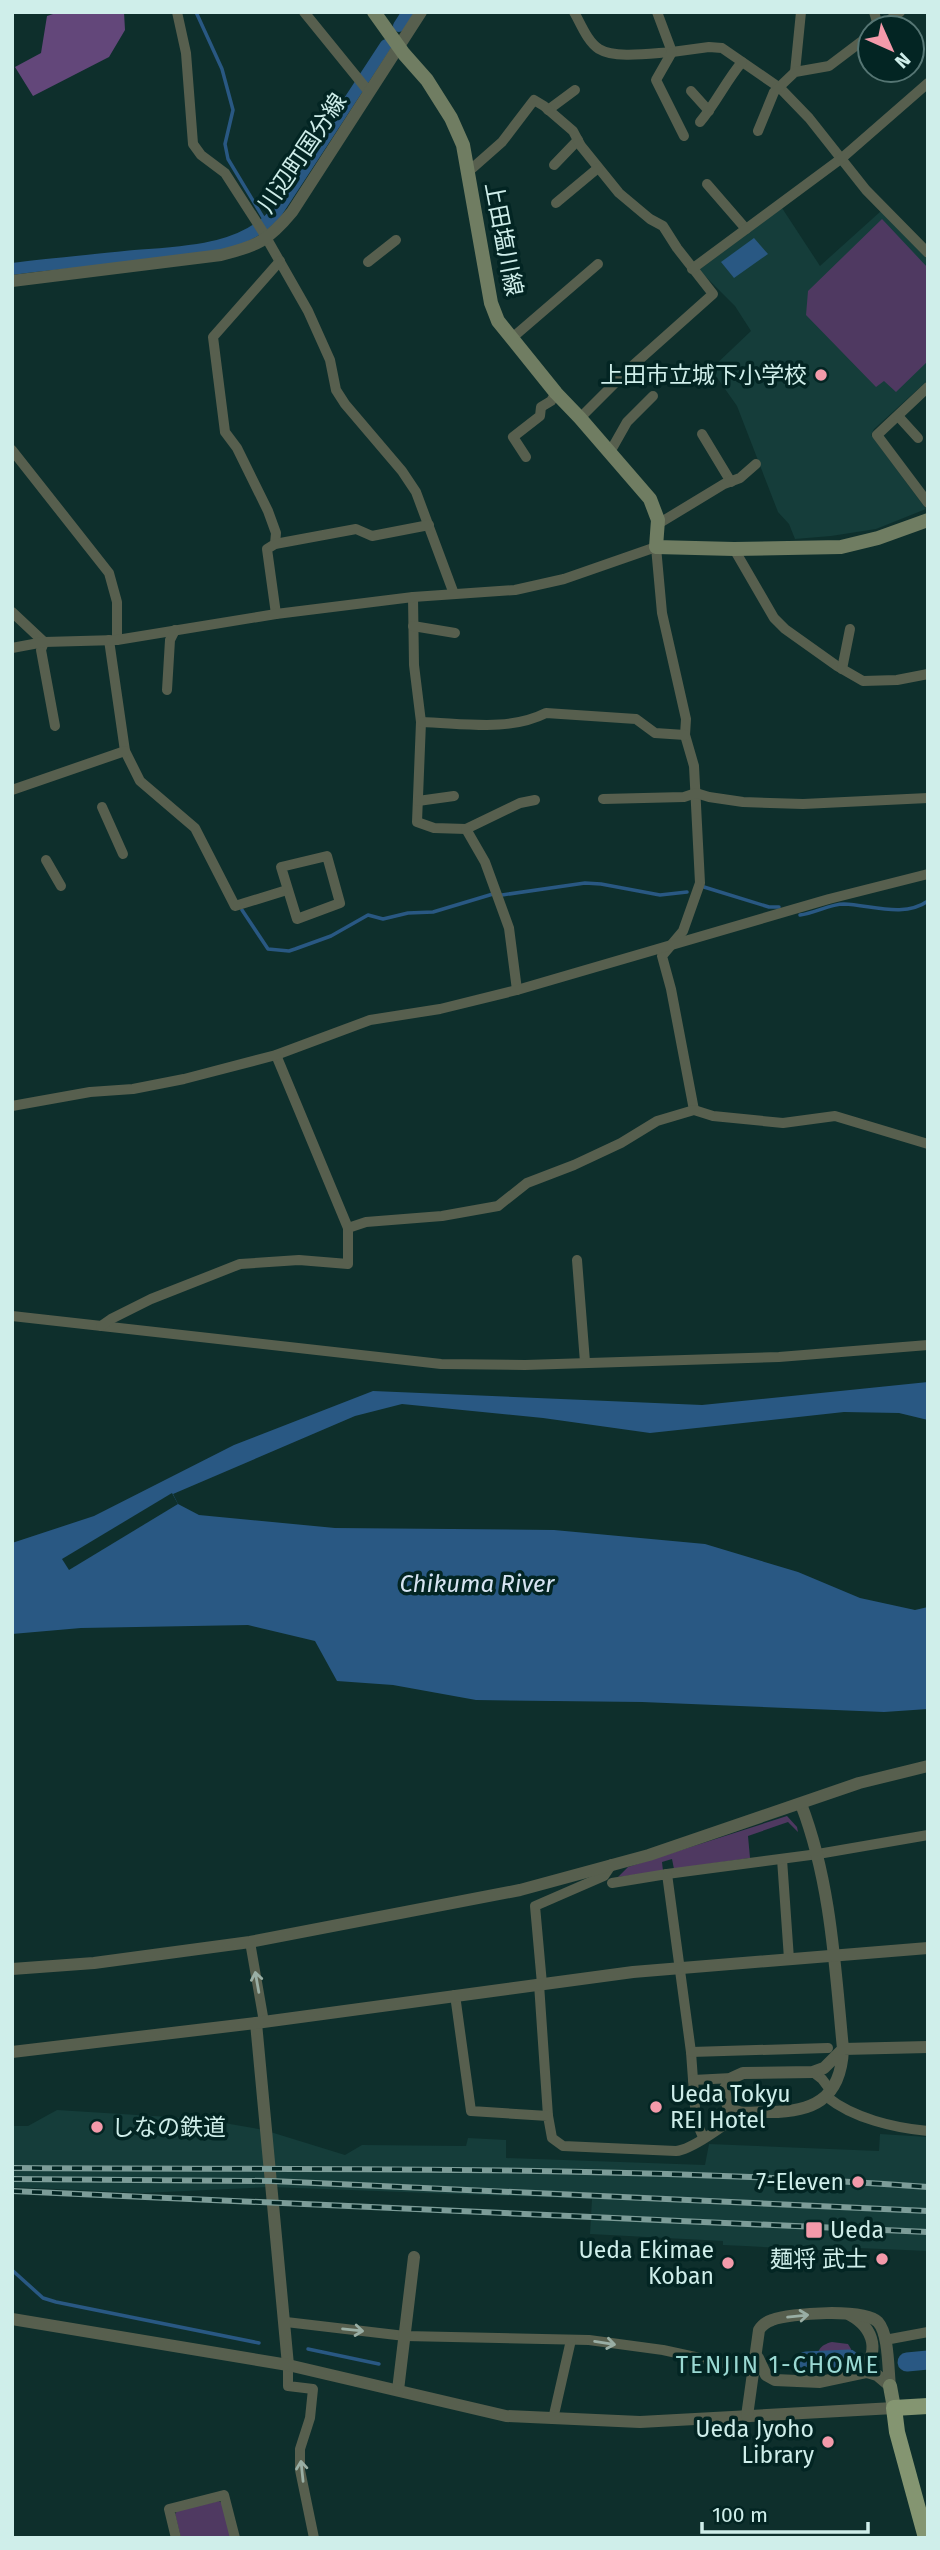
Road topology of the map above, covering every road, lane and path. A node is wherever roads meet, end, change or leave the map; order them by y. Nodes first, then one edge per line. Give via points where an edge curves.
1 (177, 12) edge
2 (304, 12) edge
3 (374, 12) edge
4 (421, 12) edge
5 (573, 12) edge
6 (657, 12) edge
7 (801, 12) edge
8 (399, 45) junction
9 (856, 46) edge
10 (672, 52) junction
11 (742, 62) junction
12 (794, 72) junction
13 (928, 83) edge
14 (779, 88) junction
15 (575, 90) dead end
16 (691, 91) dead end
17 (369, 92) junction
18 (548, 110) junction
19 (709, 111) junction
20 (700, 122) dead end
21 (758, 131) dead end
22 (684, 136) dead end
23 (578, 140) junction
24 (842, 158) junction
25 (554, 164) dead end
26 (598, 167) junction
27 (468, 172) junction
28 (707, 184) dead end
29 (556, 203) dead end
30 (746, 229) junction
31 (263, 232) junction
32 (397, 240) dead end
33 (928, 253) edge
34 (280, 261) junction
35 (369, 262) dead end
36 (598, 264) dead end
37 (692, 269) junction
38 (12, 281) edge
39 (512, 338) junction
40 (928, 387) edge
41 (556, 393) junction
42 (653, 396) dead end
43 (898, 415) junction
44 (580, 418) junction
45 (702, 434) dead end
46 (918, 438) dead end
47 (12, 450) edge
48 (610, 452) junction
49 (526, 457) dead end
50 (756, 464) dead end
51 (731, 482) junction
52 (928, 503) edge
53 (928, 520) edge
54 (658, 524) junction
55 (429, 526) junction
56 (275, 544) junction
57 (656, 547) junction
58 (734, 548) junction
59 (454, 594) junction
60 (413, 597) junction
61 (12, 612) edge
62 (276, 614) junction
63 (414, 626) junction
64 (850, 629) dead end
65 (174, 630) junction
66 (455, 633) dead end
67 (113, 640) junction
68 (44, 642) junction
69 (12, 648) edge
70 (842, 669) junction
71 (928, 674) edge
72 (167, 690) dead end
73 (421, 722) junction
74 (55, 726) dead end
75 (685, 735) junction
76 (125, 751) junction
77 (12, 790) edge
78 (696, 793) junction
79 (454, 796) dead end
80 (928, 798) edge
81 (603, 799) dead end
82 (535, 800) dead end
83 (418, 801) junction
84 (102, 807) dead end
85 (466, 830) junction
86 (123, 854) dead end
87 (46, 860) dead end
88 (928, 874) edge
89 (61, 886) dead end
90 (287, 890) junction
91 (671, 946) junction
92 (516, 990) junction
93 (276, 1055) junction
94 (12, 1106) edge
95 (694, 1110) junction
96 (928, 1144) edge
97 (348, 1228) junction
98 (577, 1260) dead end
99 (12, 1316) edge
100 (101, 1326) junction
101 (928, 1345) edge
102 (585, 1362) junction
103 (928, 1766) edge
104 (801, 1804) junction
105 (928, 1835) edge
106 (818, 1854) junction
107 (782, 1858) junction
108 (612, 1864) junction
109 (667, 1874) junction
110 (612, 1883) dead end
111 (250, 1942) junction
112 (928, 1948) edge
113 (834, 1955) junction
114 (789, 1959) junction
115 (680, 1967) junction
116 (12, 1969) edge
117 (540, 1984) junction
118 (455, 1996) junction
119 (260, 2022) junction
120 (928, 2047) edge
121 (828, 2048) dead end
122 (843, 2049) junction
123 (775, 2050) junction
124 (12, 2052) edge
125 (691, 2052) junction
126 (813, 2072) junction
127 (775, 2073) junction
128 (732, 2078) junction
129 (693, 2080) junction
130 (829, 2094) junction
131 (739, 2113) junction
132 (548, 2116) junction
133 (928, 2131) edge
134 (703, 2137) junction
135 (414, 2257) dead end
136 (844, 2313) junction
137 (12, 2319) edge
138 (286, 2322) junction
139 (928, 2332) edge
140 (405, 2336) junction
141 (571, 2340) junction
142 (885, 2340) junction
143 (757, 2354) junction
144 (887, 2362) junction
145 (288, 2365) junction
146 (755, 2370) junction
147 (858, 2372) junction
148 (874, 2373) junction
149 (775, 2380) junction
150 (890, 2386) junction
151 (398, 2389) junction
152 (749, 2398) junction
153 (928, 2406) edge
154 (894, 2408) junction
155 (747, 2416) junction
156 (553, 2419) junction
157 (176, 2538) edge
158 (235, 2538) edge
159 (314, 2538) edge
160 (926, 2538) edge

1 - 31 street via 186,54 192,144 225,173
2 - 17 street
3 - 8 main road, 上田塩川線
4 - 8 street, 川辺町国分線
5 - 10 street via 600,49 613,54
6 - 10 street
7 - 12 street
8 - 17 street, 川辺町国分線
8 - 27 main road, 上田塩川線 via 451,118
9 - 12 street via 829,66
10 - 11 street via 722,48
10 - 22 street via 656,80
11 - 14 street
11 - 19 street
12 - 14 street
13 - 24 street
14 - 21 street
14 - 24 street
15 - 18 street
16 - 19 street
17 - 31 street, 川辺町国分線 via 292,212
18 - 23 street
18 - 27 street via 534,100 502,142
19 - 20 street
23 - 25 street
23 - 26 street
24 - 30 street
24 - 33 street via 866,190
26 - 29 street
26 - 37 street via 634,207 663,226
27 - 39 main road, 上田塩川線 via 491,303
28 - 30 street
30 - 37 street
31 - 34 street
31 - 38 street, 川辺町国分線 via 245,249 221,255
32 - 35 street
34 - 55 street via 330,360 337,390 409,481
34 - 56 street via 213,337 225,432 268,511
36 - 39 street
37 - 44 street via 713,294
39 - 41 main road, 上田塩川線
40 - 43 street
41 - 44 main road, 上田塩川線
41 - 49 street via 541,407 540,416 513,437
42 - 48 street via 627,422
43 - 46 street
43 - 52 street via 877,435
44 - 48 main road, 上田塩川線
45 - 51 street
47 - 67 street via 108,573 117,602
48 - 54 main road, 上田塩川線 via 650,499
50 - 51 street
51 - 54 street
53 - 58 main road via 841,547
54 - 57 main road, 上田塩川線
55 - 56 street via 372,537 356,529
55 - 59 street
56 - 62 street via 267,549
57 - 58 main road
57 - 59 street via 564,579 514,590
57 - 75 street via 662,613 686,719
58 - 70 street via 774,618
59 - 60 street
60 - 62 street
60 - 63 street
61 - 68 street
62 - 65 street
63 - 66 street
63 - 73 street
64 - 70 street
65 - 67 street
65 - 72 street
67 - 68 street
67 - 76 street
68 - 69 street
68 - 74 street via 41,650
70 - 71 street via 863,681
73 - 75 street via 511,725 547,713 636,719 655,733
73 - 83 street
75 - 78 street
76 - 77 street
76 - 90 street via 141,781 195,828 235,906
78 - 80 street via 743,802 803,804
78 - 81 street
78 - 91 street via 700,883 682,931
79 - 83 street
82 - 85 street
83 - 85 street via 417,822
84 - 86 street
85 - 92 street via 485,862 509,928
87 - 89 street
88 - 91 street
90 - 90 street via 297,919 340,903 327,856 282,867
91 - 92 street
91 - 95 street via 663,956
92 - 93 street via 370,1020
93 - 94 street via 146,1087
93 - 97 street
95 - 96 street via 783,1123 835,1116
95 - 97 street via 657,1121 621,1143 527,1183 498,1206
97 - 100 street via 348,1264 299,1260 240,1264 151,1299
98 - 102 street
99 - 100 street
100 - 102 street via 441,1364
101 - 102 street via 779,1357
103 - 104 street
104 - 106 street
104 - 108 street
105 - 106 street
106 - 107 street
106 - 113 street
107 - 109 street
107 - 114 street
108 - 111 street via 520,1890
108 - 117 street via 604,1876 535,1906
109 - 110 street
109 - 115 street
111 - 116 street
119 -> 111 street
112 - 113 street
113 - 114 street
113 - 122 street
114 - 115 street
115 - 117 street
115 - 125 street
117 - 118 street
117 - 132 street
118 - 119 street
118 - 132 street via 471,2111
119 - 124 street
119 - 138 street
120 - 122 street
121 - 123 street
122 - 126 street via 824,2068
122 - 130 street via 840,2072
123 - 125 street
123 - 127 street
125 - 129 street
126 - 127 street
126 - 130 street
127 - 128 street via 743,2073
128 - 129 street
128 - 131 street via 724,2090 725,2101
129 - 134 street via 696,2121
130 - 131 street via 796,2111
130 - 133 street via 836,2104 889,2125
131 - 134 street
132 - 134 street via 552,2138 563,2146 676,2151
135 - 140 street
136 - 142 street via 874,2319
143 -> 136 street via 759,2330 768,2321
136 - 147 street via 862,2322 872,2339 871,2357
137 - 145 street
138 -> 140 street
138 - 145 street
139 - 142 street
140 - 141 street
140 - 151 street
141 -> 146 street via 663,2350
141 - 156 street
142 - 144 street
143 - 146 street
143 - 149 street via 762,2370
144 - 148 street via 882,2371
144 - 150 street
145 - 151 street
159 -> 145 street via 300,2470 313,2389 288,2386
146 - 152 street
147 - 148 street
147 - 149 street via 814,2383
148 - 150 street
149 - 152 street via 760,2384
150 - 154 main road
151 - 156 street via 506,2416
152 - 155 street
153 - 154 main road
154 - 155 street
154 - 160 main road
155 - 156 street via 640,2422
157 - 158 street via 169,2509 224,2495

